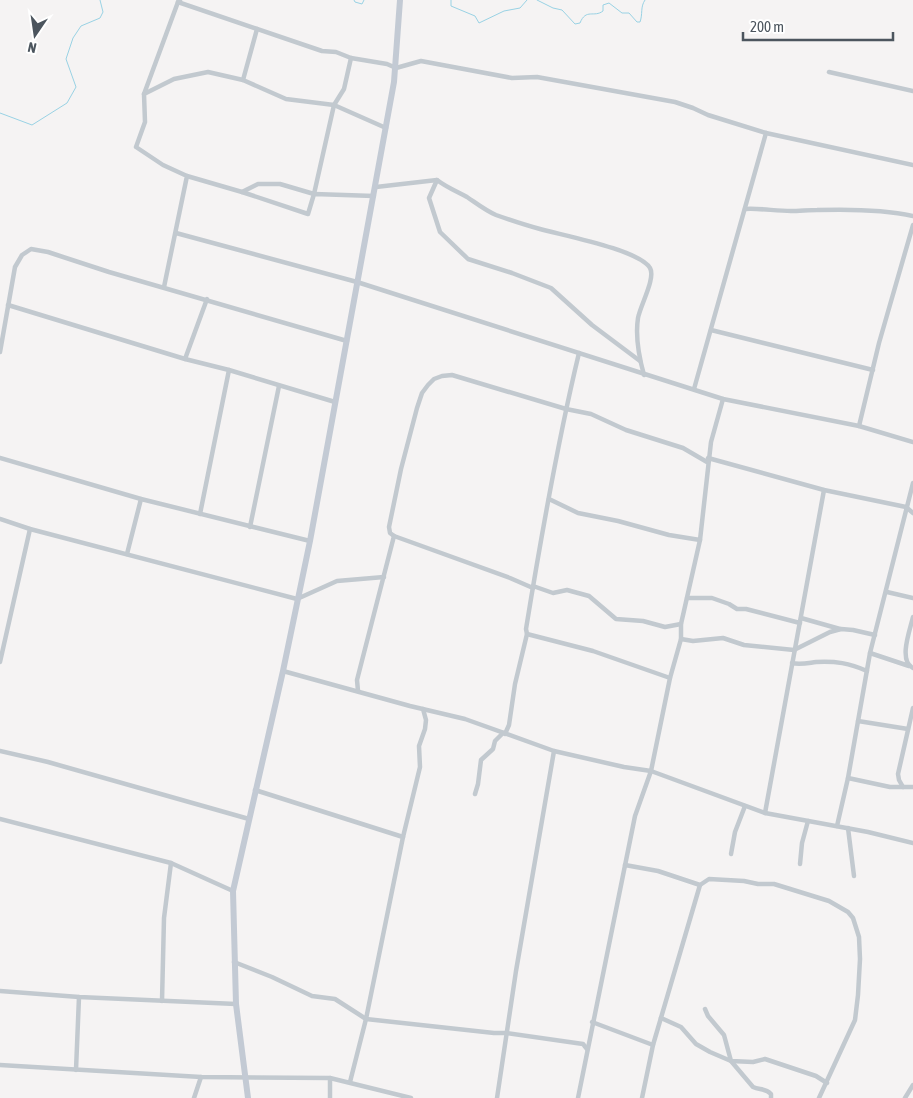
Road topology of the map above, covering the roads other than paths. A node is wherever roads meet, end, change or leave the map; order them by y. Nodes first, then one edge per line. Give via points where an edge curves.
1 (400, 0) edge
2 (179, 1) edge
3 (257, 28) junction
4 (351, 58) junction
5 (396, 68) junction
6 (829, 72) dead end
7 (243, 80) junction
8 (913, 91) edge
9 (144, 94) junction
10 (334, 105) junction
11 (386, 128) junction
12 (766, 133) junction
13 (913, 165) edge
14 (187, 176) junction
15 (437, 180) junction
16 (376, 187) junction
17 (242, 192) junction
18 (314, 194) junction
19 (374, 196) junction
20 (745, 209) junction
21 (913, 216) edge
22 (913, 225) edge
23 (176, 233) junction
24 (357, 282) junction
25 (164, 287) junction
26 (207, 299) junction
27 (8, 305) junction
28 (711, 330) junction
29 (347, 341) junction
30 (0, 352) edge
31 (579, 353) junction
32 (185, 359) junction
33 (640, 361) junction
34 (229, 370) junction
35 (873, 370) junction
36 (644, 375) junction
37 (279, 386) junction
38 (694, 389) junction
39 (723, 399) junction
40 (335, 402) junction
41 (566, 409) junction
42 (859, 426) junction
43 (913, 442) edge
44 (0, 458) edge
45 (708, 460) junction
46 (913, 483) edge
47 (824, 490) junction
48 (141, 499) junction
49 (549, 499) junction
50 (906, 507) junction
51 (913, 513) edge
52 (200, 514) junction
53 (0, 519) edge
54 (250, 526) junction
55 (30, 529) junction
56 (394, 536) junction
57 (700, 540) junction
58 (310, 541) junction
59 (127, 554) junction
60 (384, 577) junction
61 (533, 587) junction
62 (887, 592) junction
63 (297, 598) junction
64 (687, 598) junction
65 (913, 598) edge
66 (913, 617) edge
67 (800, 620) junction
68 (681, 624) junction
69 (841, 630) junction
70 (527, 634) junction
71 (875, 636) junction
72 (681, 639) junction
73 (794, 650) junction
74 (870, 653) junction
75 (0, 662) edge
76 (792, 663) junction
77 (911, 667) edge
78 (283, 671) junction
79 (867, 671) junction
80 (670, 678) junction
81 (358, 691) junction
82 (913, 708) edge
83 (423, 709) junction
84 (858, 721) junction
85 (908, 729) junction
86 (504, 734) junction
87 (0, 751) edge
88 (554, 751) junction
89 (651, 771) junction
90 (848, 778) junction
91 (903, 786) junction
92 (913, 788) edge
93 (255, 790) junction
94 (474, 794) dead end
95 (745, 806) junction
96 (765, 813) junction
97 (0, 819) edge
98 (249, 819) junction
99 (808, 821) junction
100 (837, 826) junction
101 (848, 828) junction
102 (403, 837) junction
103 (913, 843) edge
104 (731, 854) dead end
105 (170, 863) junction
106 (800, 864) dead end
107 (624, 865) junction
108 (854, 876) dead end
109 (700, 885) junction
110 (233, 891) junction
111 (234, 962) junction
112 (0, 991) edge
113 (79, 997) junction
114 (162, 1001) junction
115 (236, 1004) junction
116 (705, 1009) dead end
117 (661, 1018) junction
118 (366, 1019) junction
119 (592, 1022) junction
120 (506, 1033) junction
121 (654, 1045) junction
122 (587, 1049) junction
123 (731, 1061) junction
124 (0, 1065) edge
125 (76, 1070) junction
126 (201, 1077) junction
127 (246, 1078) junction
128 (330, 1078) junction
129 (350, 1082) junction
130 (827, 1083) junction
131 (913, 1084) edge
132 (194, 1098) edge
133 (248, 1098) edge
134 (330, 1098) edge
135 (412, 1098) edge
136 (497, 1098) edge
137 (578, 1098) edge
138 (642, 1098) edge
139 (771, 1098) edge
140 (819, 1098) edge
141 (905, 1098) edge

1 - 5 street
2 - 3 street
2 - 9 street
3 - 4 street
3 - 7 street
4 - 5 street
4 - 10 street via 344,89
5 - 11 street
5 - 12 street via 422,61 512,78 537,77 675,102
6 - 8 street
7 - 9 street via 208,72 174,79
7 - 10 street via 286,100
9 - 14 street via 145,122 136,147
10 - 11 street
10 - 18 street
11 - 16 street
12 - 13 street
12 - 20 street
14 - 17 street
14 - 23 street
15 - 16 street
15 - 33 street via 429,198 440,232 468,259 550,288
15 - 33 street via 494,214 636,256 648,265 651,280 636,333
16 - 19 street
17 - 18 street via 258,184 280,184
17 - 18 street via 308,214
18 - 19 street
19 - 24 street
20 - 21 street via 872,210
20 - 28 street
22 - 35 street
23 - 24 street
23 - 25 street
24 - 29 street
24 - 31 street
25 - 26 street
25 - 27 street via 31,249 15,267
26 - 29 street
26 - 32 street
27 - 30 street
27 - 32 street
28 - 35 street
28 - 38 street
29 - 40 street
31 - 36 street
31 - 41 street
32 - 34 street
33 - 36 street
34 - 37 street
34 - 52 street
35 - 42 street
36 - 38 street
37 - 40 street
37 - 54 street
38 - 39 street
39 - 42 street
39 - 45 street
40 - 58 street
41 - 45 street via 591,414
41 - 49 street
41 - 56 street via 462,377 434,379 422,393 401,469 389,527
42 - 43 street
44 - 48 street
45 - 47 street
45 - 57 street
46 - 50 street
47 - 50 street
47 - 67 street
48 - 52 street
48 - 59 street
49 - 57 street via 578,513
49 - 61 street
50 - 51 street
50 - 62 street
52 - 54 street
53 - 55 street
54 - 58 street
55 - 59 street
55 - 75 street
56 - 60 street
56 - 61 street
57 - 64 street
58 - 63 street
59 - 63 street
60 - 63 street via 337,581
60 - 81 street via 357,680
61 - 68 street via 553,593 567,590 589,596 616,619 644,621 665,628
61 - 70 street
62 - 65 street
62 - 71 street
63 - 78 street
64 - 67 street via 712,598 737,609
64 - 68 street
66 - 77 street via 905,660
67 - 69 street
67 - 73 street
68 - 72 street
69 - 71 street
69 - 73 street
70 - 80 street via 593,651
70 - 86 street via 509,725
71 - 74 street
72 - 73 street via 723,638 744,645
72 - 80 street
73 - 76 street
74 - 77 street
74 - 79 street
76 - 79 street via 849,663
76 - 96 street
78 - 81 street
78 - 93 street
79 - 84 street
80 - 89 street
81 - 83 street
82 - 85 street
83 - 86 street
83 - 102 street via 426,720 419,746 420,767
84 - 85 street
84 - 90 street
85 - 91 street via 898,774
86 - 88 street
86 - 94 street via 481,760
87 - 98 street
88 - 89 street
88 - 120 street
89 - 95 street
89 - 107 street
90 - 91 street via 875,785
90 - 100 street
91 - 92 street
93 - 98 street
93 - 102 street
95 - 96 street
95 - 104 street
96 - 99 street
97 - 105 street
98 - 110 street
99 - 100 street
99 - 106 street
100 - 101 street
101 - 103 street
101 - 108 street
102 - 118 street
105 - 110 street
105 - 114 street via 164,918
107 - 109 street via 658,870
107 - 119 street
109 - 117 street
109 - 130 street via 709,879 774,884 829,901 853,918 859,937 860,959 855,1020
110 - 111 street
111 - 115 street
111 - 118 street via 312,996 335,999
112 - 113 street
113 - 114 street
113 - 125 street
114 - 115 street
115 - 127 street
116 - 123 street via 724,1035
117 - 121 street
117 - 123 street via 681,1027 696,1044
118 - 120 street
118 - 129 street
119 - 121 street
119 - 122 street
120 - 122 street via 576,1042
120 - 136 street
121 - 138 street
122 - 137 street
123 - 130 street via 765,1059 816,1076
123 - 139 street via 753,1087 768,1091
124 - 125 street
125 - 126 street
126 - 127 street
126 - 132 street
127 - 128 street
127 - 133 street
128 - 129 street
128 - 134 street
129 - 135 street
130 - 140 street
131 - 141 street

